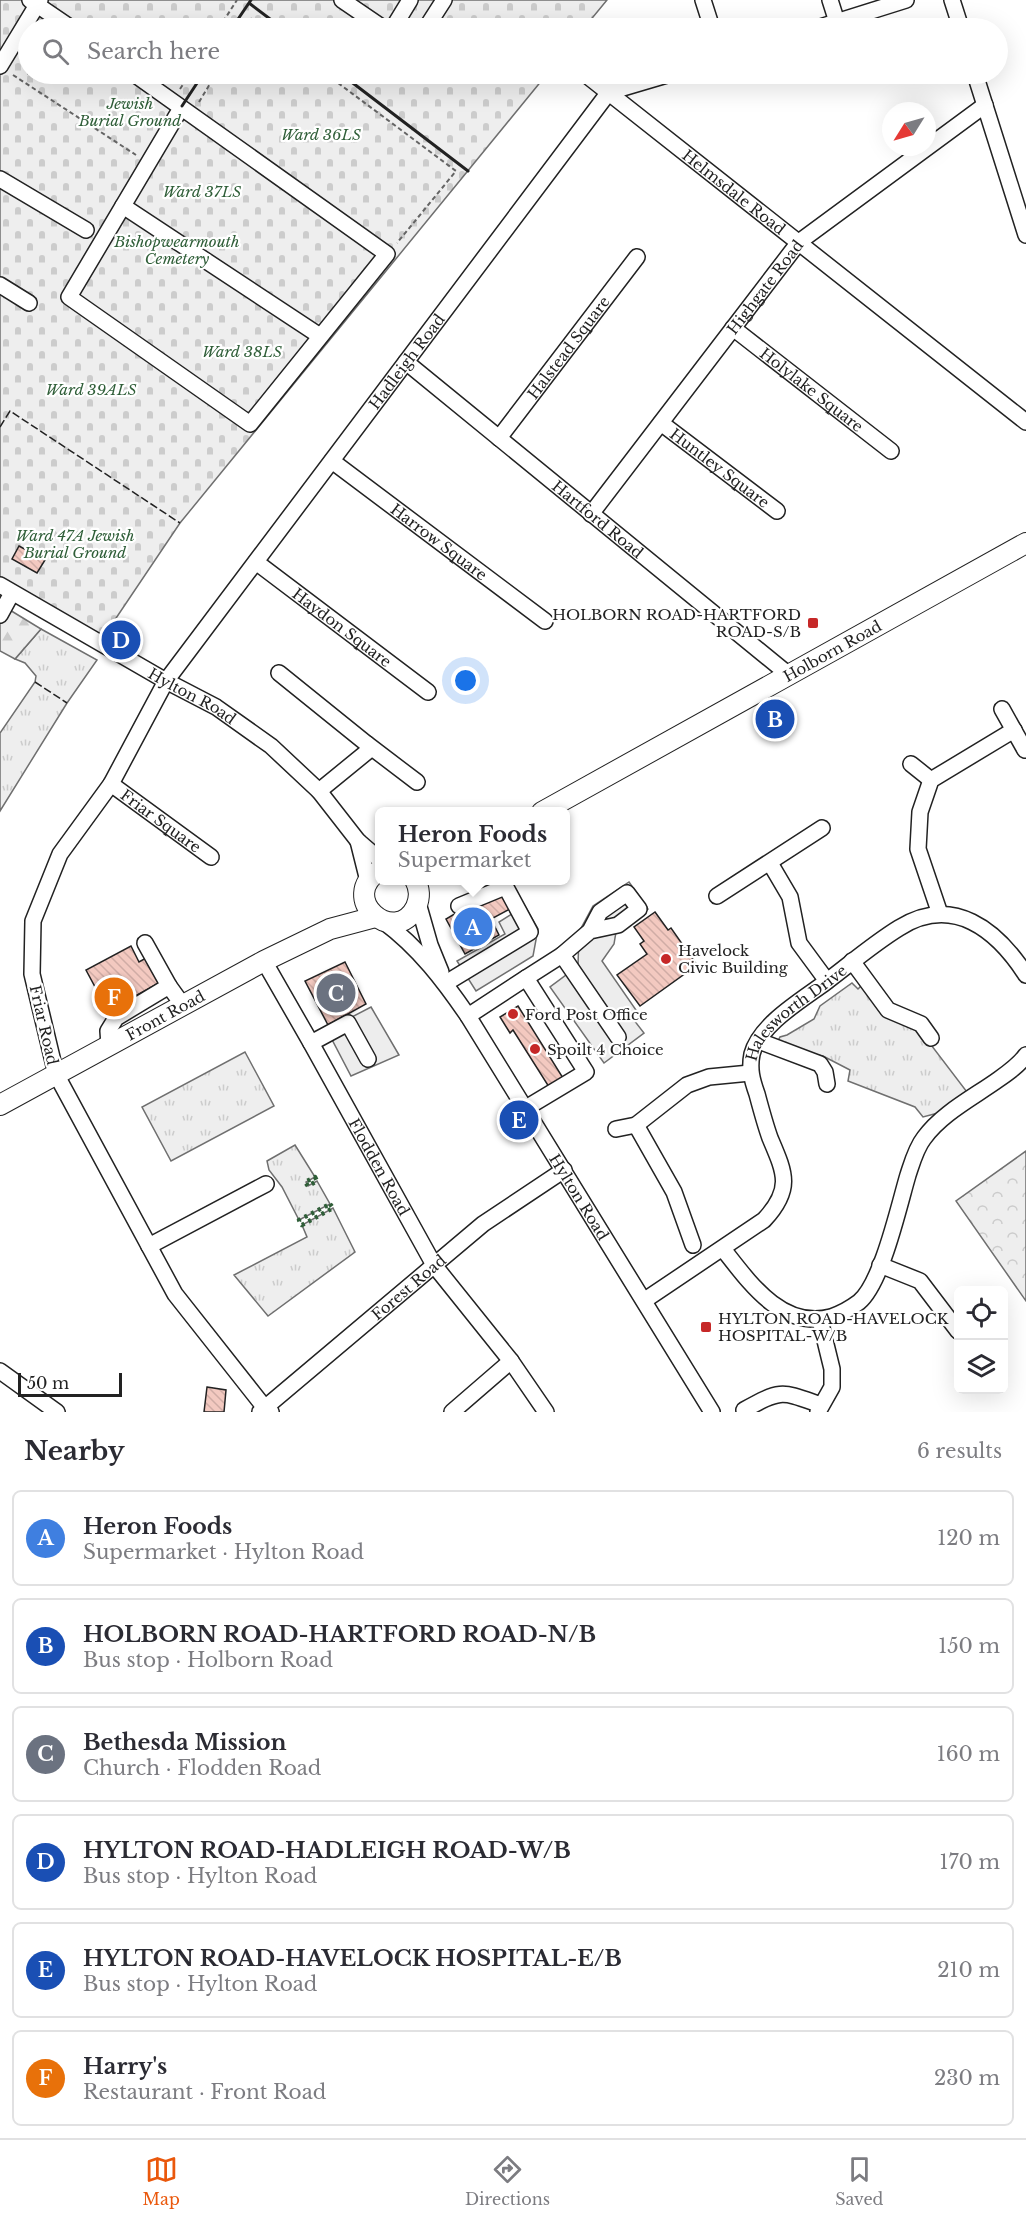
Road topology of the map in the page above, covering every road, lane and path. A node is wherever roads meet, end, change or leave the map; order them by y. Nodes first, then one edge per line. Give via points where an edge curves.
1 (237, 0) edge
2 (342, 0) edge
3 (410, 0) edge
4 (444, 0) edge
5 (703, 0) edge
6 (830, 0) edge
7 (906, 0) edge
8 (952, 0) edge
9 (36, 2) edge
10 (27, 18) edge
11 (58, 18) edge
12 (225, 18) edge
13 (368, 18) edge
14 (399, 18) edge
15 (432, 18) edge
16 (709, 18) edge
17 (836, 18) edge
18 (850, 18) edge
19 (958, 18) edge
20 (18, 34) edge
21 (0, 66) edge
22 (18, 78) edge
23 (28, 84) edge
24 (148, 84) edge
25 (188, 84) edge
26 (206, 84) edge
27 (339, 84) edge
28 (598, 84) edge
29 (636, 84) edge
30 (978, 84) edge
31 (609, 92) junction
32 (985, 105) junction
33 (182, 108) junction
34 (149, 163) junction
35 (0, 179) edge
36 (123, 206) junction
37 (86, 230) dead end
38 (1026, 235) edge
39 (799, 242) junction
40 (387, 254) junction
41 (637, 257) dead end
42 (0, 285) edge
43 (29, 303) dead end
44 (733, 328) junction
45 (320, 336) junction
46 (406, 362) junction
47 (1026, 422) edge
48 (661, 423) junction
49 (499, 438) junction
50 (891, 450) dead end
51 (332, 461) junction
52 (777, 511) dead end
53 (591, 514) junction
54 (1026, 543) edge
55 (256, 562) junction
56 (6, 589) edge
57 (0, 615) edge
58 (545, 621) dead end
59 (279, 674) dead end
60 (789, 675) junction
61 (166, 681) junction
62 (428, 692) dead end
63 (1002, 710) dead end
64 (1014, 730) junction
65 (367, 744) junction
66 (1025, 750) edge
67 (911, 764) dead end
68 (931, 780) junction
69 (417, 782) dead end
70 (111, 784) junction
71 (319, 791) junction
72 (551, 807) edge
73 (822, 828) dead end
74 (358, 841) junction
75 (375, 856) edge
76 (211, 857) dead end
77 (770, 863) junction
78 (370, 882) edge
79 (501, 885) edge
80 (504, 885) edge
81 (417, 893) edge
82 (717, 896) dead end
83 (459, 906) dead end
84 (940, 914) junction
85 (380, 920) junction
86 (330, 929) junction
87 (590, 931) dead end
88 (145, 943) dead end
89 (562, 955) junction
90 (264, 961) junction
91 (852, 961) junction
92 (1024, 966) edge
93 (526, 978) junction
94 (827, 981) junction
95 (446, 983) junction
96 (169, 986) junction
97 (182, 1005) junction
98 (468, 1016) junction
99 (618, 1037) dead end
100 (932, 1038) dead end
101 (759, 1041) junction
102 (311, 1043) junction
103 (109, 1045) junction
104 (1026, 1055) edge
105 (368, 1059) dead end
106 (750, 1073) junction
107 (56, 1074) junction
108 (826, 1084) dead end
109 (0, 1105) edge
110 (526, 1108) junction
111 (636, 1125) junction
112 (616, 1129) dead end
113 (564, 1170) junction
114 (266, 1184) dead end
115 (693, 1245) dead end
116 (149, 1246) junction
117 (723, 1249) junction
118 (434, 1265) junction
119 (880, 1265) junction
120 (645, 1300) junction
121 (820, 1320) junction
122 (954, 1326) edge
123 (511, 1361) junction
124 (2, 1376) edge
125 (819, 1408) edge
126 (744, 1410) dead end
127 (265, 1411) edge
128 (57, 1412) edge
129 (452, 1412) edge
130 (546, 1412) edge
131 (712, 1412) edge

1 - 12 path
2 - 13 street
3 - 14 street
4 - 15 street
5 - 16 street
6 - 17 street
7 - 18 street
8 - 19 street
9 - 10 street
9 - 11 street
20 - 21 street
21 - 22 path
23 - 34 path
24 - 33 street
25 - 33 path
26 - 33 path
27 - 40 path via 456,171
28 - 31 street, Helmsdale Road
29 - 31 street
30 - 32 street
31 - 39 street, Helmsdale Road
31 - 46 street, Hadleigh Road
32 - 38 street
32 - 39 street, Highgate Road
33 - 34 street
33 - 40 street
34 - 36 street
35 - 37 street
36 - 45 street
36 - 45 street via 69,297 250,424
39 - 44 street, Highgate Road
39 - 47 street, Helmsdale Road
40 - 45 street
41 - 49 street, Halstead Square
42 - 43 street
44 - 48 street, Highgate Road
44 - 50 street, Holylake Square
46 - 49 street, Hartford Road
46 - 51 street, Hadleigh Road
48 - 52 street, Huntley Square
48 - 53 street, Highgate Road
49 - 53 street, Hartford Road
51 - 55 street, Hadleigh Road
51 - 58 street, Harrow Square
53 - 60 street, Hartford Road
54 - 60 main road, Holborn Road
55 - 61 street, Hadleigh Road
55 - 62 street, Haydon Square
56 - 57 street
56 - 61 street, Hylton Road
59 - 65 street
60 - 72 main road, Holborn Road
61 - 70 street, Friar Road
61 - 71 street, Hylton Road via 216,707 271,746
63 - 64 street
64 - 66 street
64 - 68 street
65 - 69 street
65 - 71 street via 368,751
67 - 68 street
68 - 84 street via 920,812 918,849
70 - 76 street, Friar Square
70 - 107 street, Friar Road via 60,854 33,921 32,974
71 - 74 street, Hylton Road
73 - 77 street
74 - 75 street, Hylton Road
74 - 78 street, Hylton Road
77 - 82 street
77 - 94 street via 790,897 799,943
78 - 85 main road via 367,907
78 - 86 main road, Front Road
79 - 83 street
80 - 95 street via 530,932
81 - 85 main road, Front Road via 413,912 405,919 395,923
81 - 95 street, Hylton Road via 430,945
84 - 91 street, Halesworth Drive via 900,927
84 - 92 street, Halesworth Drive via 964,917 985,928
85 - 86 main road, Front Road
85 - 95 street, Hylton Road via 408,940
86 - 90 main road, Front Road
87 - 89 street
88 - 96 street
89 - 93 street
89 - 99 street
90 - 97 main road, Front Road
90 - 102 street, Flodden Road
91 - 94 street, Halesworth Drive
91 - 100 street via 888,1010 921,1024
93 - 98 street
93 - 110 street via 586,1072
94 - 101 street, Halesworth Drive via 784,1012
95 - 98 street, Hylton Road
96 - 97 street
96 - 103 street via 116,1018 108,1031
97 - 103 main road, Front Road
98 - 110 street, Hylton Road
101 - 106 street, Halesworth Drive
101 - 108 street via 820,1064
102 - 105 street via 348,1023
102 - 118 street, Flodden Road
103 - 107 main road, Front Road
104 - 119 street via 937,1123 923,1139 913,1159
106 - 111 street via 709,1077 687,1085
106 - 117 street, Halesworth Drive via 781,1162 782,1195 764,1220
107 - 109 main road, Front Road
107 - 116 street, Friar Road
110 - 113 street, Hylton Road
111 - 112 street
111 - 115 street via 674,1192
113 - 118 street, Forest Road via 483,1224
113 - 120 street, Hylton Road
114 - 116 street
116 - 127 street, Friar Road via 175,1294
117 - 120 street, Halesworth Drive
117 - 121 street via 761,1296 797,1316
118 - 123 street, Flodden Road
118 - 127 street, Forest Road
119 - 121 street via 859,1302 838,1315
119 - 122 street via 920,1281
120 - 131 street, Hylton Road
121 - 125 street via 832,1369 832,1387
123 - 129 street
123 - 130 street, Flodden Road
124 - 128 street
125 - 126 street via 786,1393 769,1396

